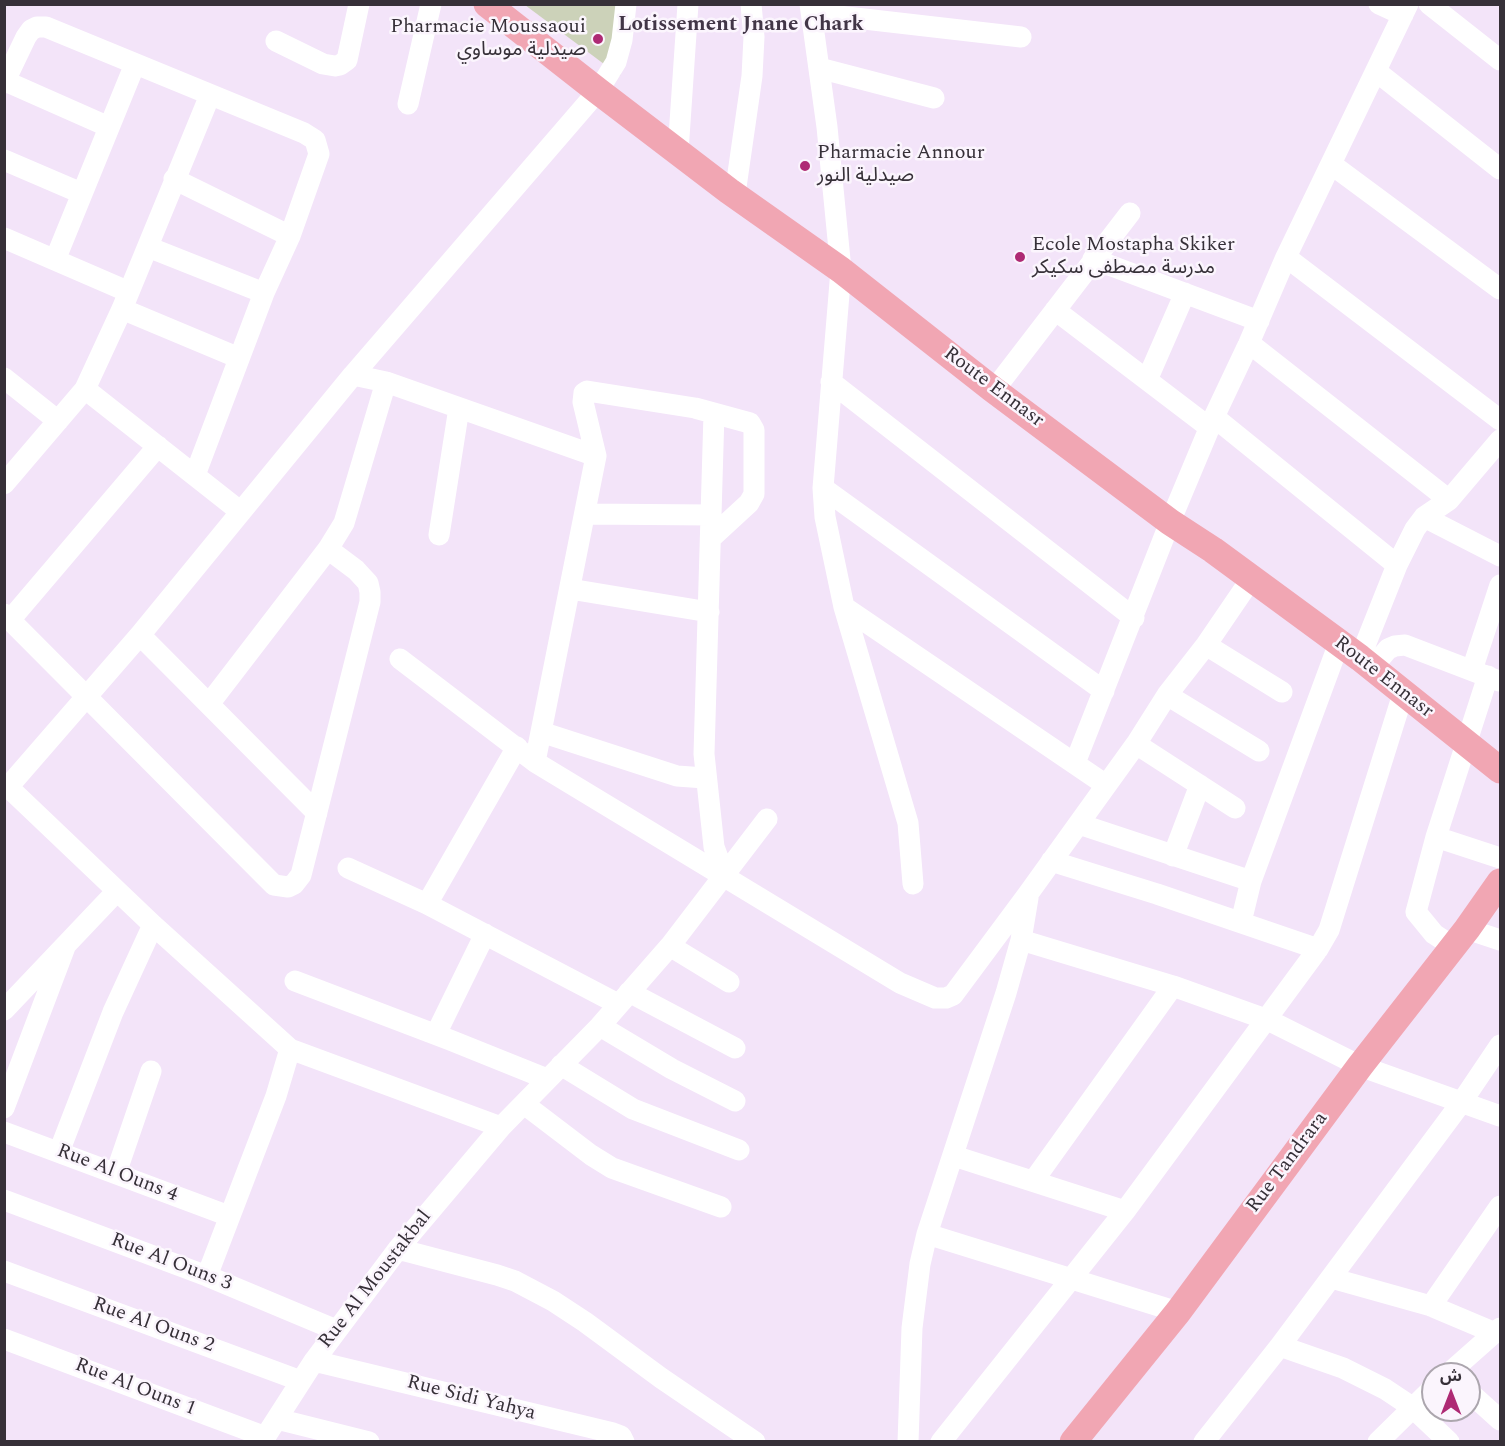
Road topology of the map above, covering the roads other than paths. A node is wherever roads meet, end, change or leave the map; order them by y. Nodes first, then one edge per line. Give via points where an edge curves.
1 (431, 4) edge
2 (488, 4) edge
3 (688, 4) edge
4 (751, 4) edge
5 (1379, 4) edge
6 (1429, 4) edge
7 (627, 5) edge
8 (353, 7) edge
9 (811, 9) edge
10 (1406, 10) edge
11 (1021, 37) dead end
12 (276, 41) dead end
13 (1500, 60) edge
14 (135, 64) junction
15 (819, 68) junction
16 (1377, 72) junction
17 (5, 82) edge
18 (598, 91) junction
19 (210, 94) junction
20 (934, 98) dead end
21 (408, 105) dead end
22 (109, 127) junction
23 (678, 152) junction
24 (4, 160) edge
25 (1331, 164) junction
26 (1500, 169) edge
27 (174, 179) junction
28 (81, 193) junction
29 (735, 194) junction
30 (1130, 213) dead end
31 (290, 236) junction
32 (4, 237) edge
33 (148, 247) junction
34 (1286, 257) junction
35 (1093, 259) junction
36 (55, 260) junction
37 (841, 270) junction
38 (1500, 289) edge
39 (264, 293) junction
40 (1185, 293) junction
41 (126, 301) junction
42 (1055, 310) junction
43 (1259, 321) junction
44 (1250, 343) junction
45 (239, 358) junction
46 (353, 375) junction
47 (4, 378) edge
48 (1147, 380) junction
49 (386, 382) junction
50 (831, 382) junction
51 (86, 389) junction
52 (994, 390) junction
53 (459, 408) junction
54 (714, 412) junction
55 (1500, 420) edge
56 (58, 422) junction
57 (1212, 423) junction
58 (1500, 440) edge
59 (158, 446) junction
60 (596, 456) junction
61 (195, 475) junction
62 (4, 484) edge
63 (823, 488) junction
64 (1449, 500) junction
65 (241, 512) junction
66 (585, 514) junction
67 (711, 515) junction
68 (1424, 517) junction
69 (1170, 522) junction
70 (439, 535) dead end
71 (711, 538) junction
72 (328, 549) junction
73 (1500, 556) edge
74 (1397, 565) junction
75 (1251, 579) junction
76 (1500, 585) edge
77 (570, 589) junction
78 (844, 607) junction
79 (709, 612) junction
80 (7, 617) edge
81 (1134, 618) junction
82 (140, 635) junction
83 (1206, 645) junction
84 (1357, 656) junction
85 (400, 659) dead end
86 (1487, 676) edge
87 (1104, 691) junction
88 (1282, 692) dead end
89 (1403, 694) junction
90 (1167, 695) junction
91 (86, 696) junction
92 (209, 704) junction
93 (541, 732) junction
94 (1136, 744) junction
95 (1465, 744) junction
96 (517, 747) junction
97 (1259, 751) dead end
98 (535, 762) junction
99 (1075, 763) junction
100 (1500, 770) edge
101 (705, 778) junction
102 (6, 785) edge
103 (1106, 785) junction
104 (1200, 785) junction
105 (1235, 808) dead end
106 (317, 813) junction
107 (767, 819) dead end
108 (1079, 824) junction
109 (1436, 837) junction
110 (1173, 856) junction
111 (1500, 858) edge
112 (1051, 861) junction
113 (348, 868) dead end
114 (724, 874) junction
115 (1251, 881) junction
116 (1500, 882) edge
117 (914, 885) dead end
118 (117, 891) junction
119 (1028, 894) junction
120 (428, 904) junction
121 (1241, 922) junction
122 (153, 925) junction
123 (485, 934) junction
124 (1461, 938) junction
125 (1021, 940) junction
126 (1500, 940) edge
127 (670, 946) junction
128 (65, 947) junction
129 (1318, 949) junction
130 (295, 981) dead end
131 (729, 982) dead end
132 (1173, 986) junction
133 (623, 998) junction
134 (4, 1010) edge
135 (1268, 1020) junction
136 (600, 1026) junction
137 (436, 1034) junction
138 (1500, 1045) edge
139 (735, 1048) dead end
140 (290, 1049) junction
141 (1360, 1066) junction
142 (151, 1071) dead end
143 (554, 1072) junction
144 (735, 1101) dead end
145 (1461, 1103) junction
146 (524, 1104) junction
147 (4, 1108) edge
148 (1500, 1116) edge
149 (501, 1127) junction
150 (4, 1132) edge
151 (739, 1150) dead end
152 (59, 1152) junction
153 (954, 1156) junction
154 (116, 1173) junction
155 (1034, 1180) junction
156 (4, 1200) edge
157 (1500, 1206) edge
158 (721, 1207) dead end
159 (1125, 1211) junction
160 (229, 1216) junction
161 (927, 1234) junction
162 (398, 1249) junction
163 (4, 1271) edge
164 (207, 1276) junction
165 (1331, 1278) junction
166 (1072, 1279) junction
167 (1431, 1306) junction
168 (1178, 1312) junction
169 (336, 1330) junction
170 (1498, 1330) edge
171 (4, 1339) edge
172 (1280, 1346) junction
173 (314, 1361) junction
174 (1462, 1362) edge
175 (301, 1381) junction
176 (1421, 1399) edge
177 (1481, 1403) edge
178 (1412, 1407) junction
179 (1500, 1420) edge
180 (268, 1432) edge
181 (624, 1441) edge
182 (369, 1442) edge
183 (755, 1442) edge
184 (908, 1442) edge
185 (941, 1442) edge
186 (1073, 1442) edge
187 (1204, 1442) edge
188 (1378, 1442) edge
189 (1449, 1442) edge

1 - 21 street
2 - 18 main road, Route Ennasr
3 - 23 street
4 - 29 street via 752,76
5 - 10 street
6 - 13 street
7 - 18 street via 616,62
8 - 12 street via 346,60 340,65 322,64
9 - 11 street
9 - 15 street
10 - 16 street
14 - 17 street via 46,27 37,27 26,37
14 - 19 street
14 - 22 street
15 - 20 street
15 - 37 street
16 - 25 street
16 - 26 street
17 - 22 street
18 - 23 main road, Route Ennasr
18 - 46 street
19 - 27 street
19 - 31 street via 315,140 319,154
22 - 28 street
23 - 29 main road, Route Ennasr
24 - 28 street
25 - 34 street
25 - 38 street
27 - 31 street
27 - 33 street
28 - 36 street
29 - 37 main road, Route Ennasr
30 - 35 street
31 - 39 street
32 - 36 street
33 - 39 street
33 - 41 street
34 - 43 street
34 - 55 street
35 - 40 street
35 - 42 street
36 - 41 street
37 - 50 street
37 - 52 main road, Route Ennasr
39 - 45 street
40 - 43 street
40 - 48 street
41 - 45 street
41 - 51 street
42 - 48 street
42 - 52 street
43 - 44 street
44 - 57 street
44 - 64 street
45 - 61 street
46 - 49 street
46 - 65 street
47 - 56 street
48 - 57 street
49 - 53 street
49 - 72 street via 344,523
50 - 63 street
50 - 81 street
51 - 56 street
51 - 59 street
52 - 69 main road, Route Ennasr
53 - 60 street
53 - 70 street
54 - 60 street via 587,391 583,402
54 - 67 street
54 - 71 street via 750,423 755,443 753,495
56 - 62 street
57 - 69 street
57 - 74 street
58 - 64 street
59 - 61 street
59 - 80 street
60 - 66 street
61 - 65 street
63 - 78 street via 825,518
63 - 87 street
64 - 68 street
65 - 82 street
66 - 67 street
66 - 77 street
67 - 71 street
68 - 73 street
68 - 74 street
69 - 75 main road, Route Ennasr
69 - 81 street
71 - 79 street
72 - 92 street
72 - 106 street via 368,583 370,602
74 - 84 street
75 - 83 street
75 - 84 main road, Route Ennasr
76 - 86 street
77 - 79 street
77 - 93 street
78 - 99 street
78 - 117 street via 908,824
79 - 101 street
80 - 91 street
81 - 87 street
82 - 91 street
82 - 92 street
83 - 88 street
83 - 90 street
84 - 86 street via 1400,645
84 - 89 main road, Route Ennasr
84 - 115 street
85 - 96 street
86 - 95 street
87 - 99 street
89 - 95 main road, Route Ennasr
89 - 129 street via 1329,930
90 - 94 street
90 - 97 street
91 - 102 street
91 - 106 street via 274,885 288,886 298,881
92 - 106 street
93 - 98 street
93 - 101 street via 677,776
94 - 103 street
94 - 104 street
95 - 100 main road, Route Ennasr
95 - 109 street
96 - 98 street
96 - 120 street
98 - 114 street
99 - 103 street
101 - 114 street via 714,848
102 - 118 street
103 - 108 street
104 - 105 street
104 - 110 street
107 - 114 street, Rue Al Moustakbal
108 - 110 street
108 - 112 street
109 - 111 street
109 - 124 street via 1416,912 1434,934
110 - 115 street
112 - 119 street
112 - 121 street
113 - 120 street
114 - 119 street via 900,983 935,998 953,995
114 - 127 street, Rue Al Moustakbal
115 - 121 street
116 - 124 main road, Rue Tandrara
118 - 122 street
118 - 128 street
119 - 125 street
120 - 123 street
121 - 129 street
122 - 140 street
122 - 152 street via 113,1012
123 - 133 street
123 - 137 street
124 - 126 street
124 - 141 main road, Rue Tandrara
125 - 132 street
125 - 153 street
127 - 131 street
127 - 133 street, Rue Al Moustakbal
128 - 134 street
128 - 147 street
129 - 135 street
130 - 137 street
132 - 135 street
132 - 155 street
133 - 136 street, Rue Al Moustakbal
133 - 139 street
135 - 141 street
135 - 159 street
136 - 143 street, Rue Al Moustakbal
136 - 144 street
137 - 143 street
138 - 145 street
140 - 149 street
140 - 160 street
141 - 145 street
141 - 168 main road, Rue Tandrara
142 - 154 street
143 - 146 street, Rue Al Moustakbal
143 - 151 street via 633,1109
145 - 148 street
145 - 165 street
146 - 149 street, Rue Al Moustakbal
146 - 158 street via 612,1168
149 - 162 street, Rue Al Moustakbal
150 - 152 street, Rue Al Ouns 4
152 - 154 street, Rue Al Ouns 4
153 - 155 street
153 - 161 street
154 - 160 street, Rue Al Ouns 4
155 - 159 street
156 - 164 street, Rue Al Ouns 3
157 - 167 street
159 - 166 street
160 - 164 street
161 - 166 street
161 - 184 street via 913,1317
162 - 169 street, Rue Al Moustakbal
162 - 183 street via 515,1281 553,1301
163 - 175 street, Rue Al Ouns 2
164 - 169 street, Rue Al Ouns 3
165 - 167 street
165 - 172 street
166 - 168 street
166 - 185 street
167 - 170 street
168 - 186 main road, Rue Tandrara
169 - 173 street, Rue Al Moustakbal
170 - 174 street
171 - 180 street, Rue Al Ouns 1
172 - 178 street via 1361,1376
172 - 187 street
173 - 175 street, Rue Al Moustakbal
173 - 181 street, Rue Sidi Yahya via 613,1433
175 - 180 street, Rue Al Moustakbal
176 - 178 street
177 - 179 street
178 - 188 street
178 - 189 street
180 - 182 street, Rue Al Ouns 1

